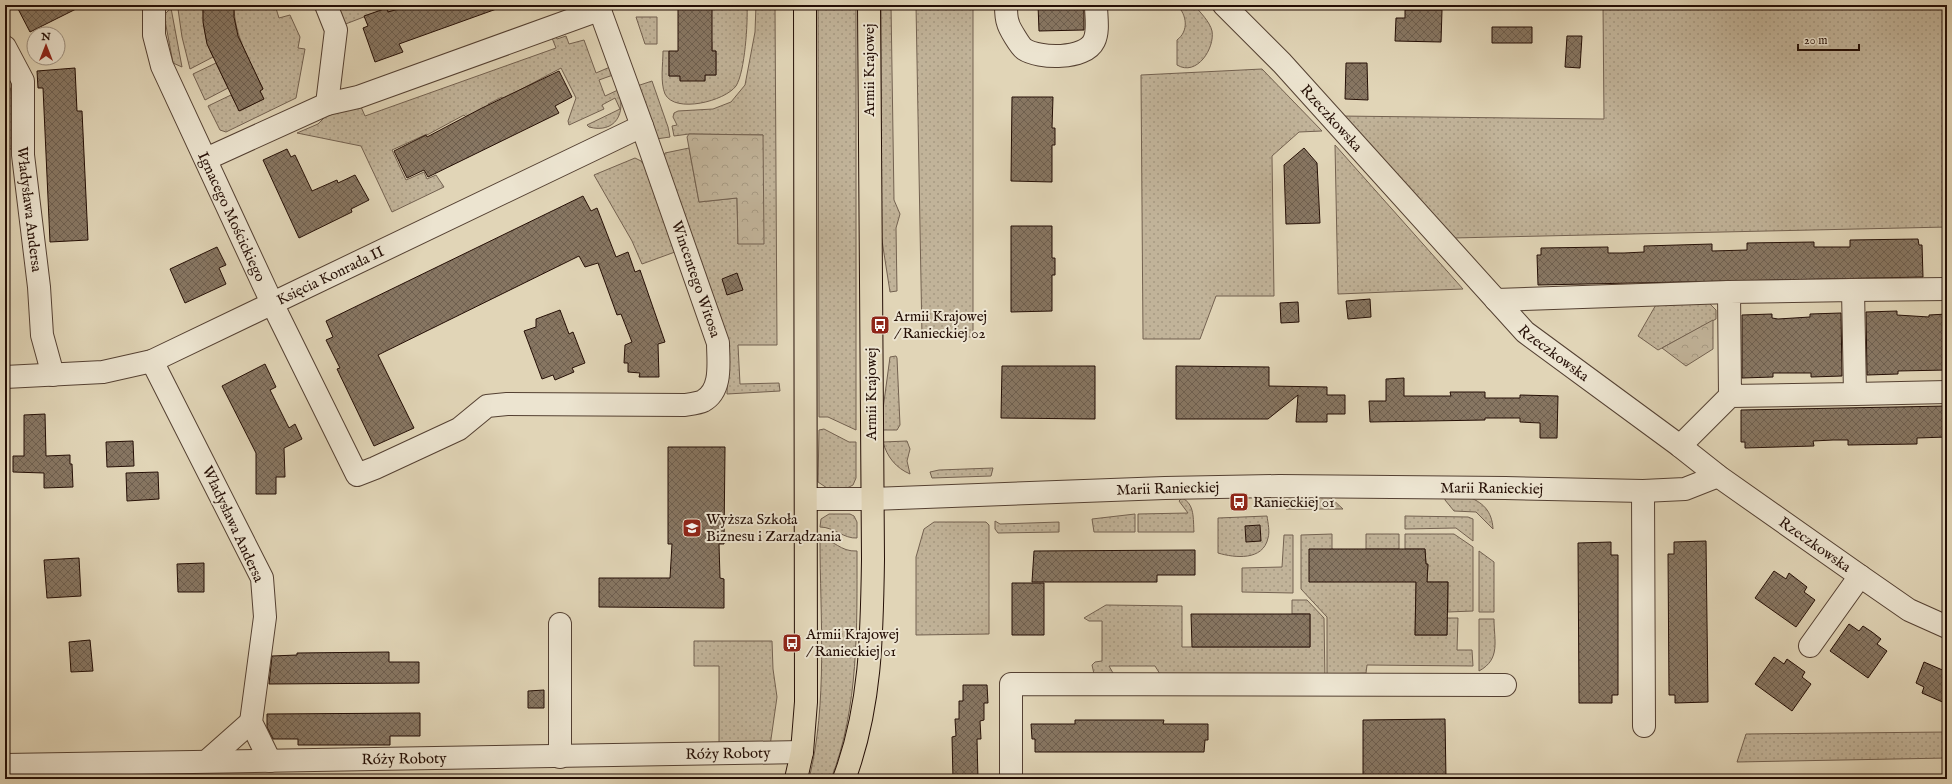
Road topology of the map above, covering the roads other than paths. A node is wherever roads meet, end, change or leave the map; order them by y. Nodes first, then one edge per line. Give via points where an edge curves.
1 (154, 5) edge
2 (326, 5) edge
3 (805, 5) edge
4 (869, 5) edge
5 (1006, 5) edge
6 (1096, 5) edge
7 (1224, 5) edge
8 (600, 7) edge
9 (5, 47) edge
10 (327, 104) junction
11 (642, 126) junction
12 (206, 159) junction
13 (1947, 289) edge
14 (1853, 290) junction
15 (1729, 292) junction
16 (1496, 300) junction
17 (272, 303) junction
18 (152, 361) junction
19 (53, 375) junction
20 (5, 377) edge
21 (1947, 392) edge
22 (1856, 394) junction
23 (1730, 396) junction
24 (1680, 446) junction
25 (391, 461) joint
26 (1718, 476) junction
27 (1643, 491) junction
28 (807, 499) junction
29 (872, 499) junction
30 (1860, 576) junction
31 (560, 624) dead end
32 (1947, 627) edge
33 (1810, 646) dead end
34 (1505, 685) dead end
35 (252, 722) junction
36 (1644, 726) dead end
37 (791, 752) junction
38 (560, 757) junction
39 (270, 761) junction
40 (207, 762) junction
41 (5, 765) edge
42 (796, 779) edge
43 (844, 779) edge
44 (1011, 779) edge

1 - 12 street, Ignacego Mościckiego via 154,35 162,66
2 - 10 street via 336,30
3 - 28 main road
4 - 29 main road, Armii Krajowej
5 - 6 street via 1008,24 1023,48 1039,55 1074,54 1089,49 1097,34
7 - 16 street, Rzeczkowska via 1282,64
8 - 10 street via 358,97
8 - 11 street, Wincentego Witosa
9 - 19 street, Władysława Andersa via 23,81 23,155 39,287 42,335
10 - 12 street
11 - 17 street, Księcia Konrada II
11 - 25 street, Wincentego Witosa via 718,343 718,377 713,393 703,401 685,405 487,406 460,429
12 - 17 street, Ignacego Mościckiego
13 - 14 street
14 - 15 street
14 - 22 street
15 - 16 street
15 - 23 street
16 - 24 street, Rzeczkowska via 1526,332
17 - 18 street, Księcia Konrada II
17 - 25 street, Ignacego Mościckiego via 357,475
18 - 19 street, Księcia Konrada II via 102,372
18 - 35 street, Władysława Andersa via 262,578 265,617
19 - 20 street, Księcia Konrada II
21 - 22 street
22 - 23 street
23 - 24 street
24 - 26 street, Rzeczkowska
26 - 27 street, Marii Ranieckiej via 1685,489
26 - 30 street, Rzeczkowska
27 - 29 street, Marii Ranieckiej via 1279,486
27 - 36 street
28 - 29 street, Marii Ranieckiej
28 - 37 main road via 806,702
29 - 43 main road, Armii Krajowej via 873,567 868,678 859,731
30 - 32 street, Rzeczkowska via 1909,610
30 - 33 street
31 - 38 street
34 - 44 street via 1011,684
35 - 39 street
35 - 40 street
37 - 38 street, Róży Roboty
37 - 42 main road
38 - 39 street, Róży Roboty
39 - 40 street, Róży Roboty
40 - 41 street, Róży Roboty

